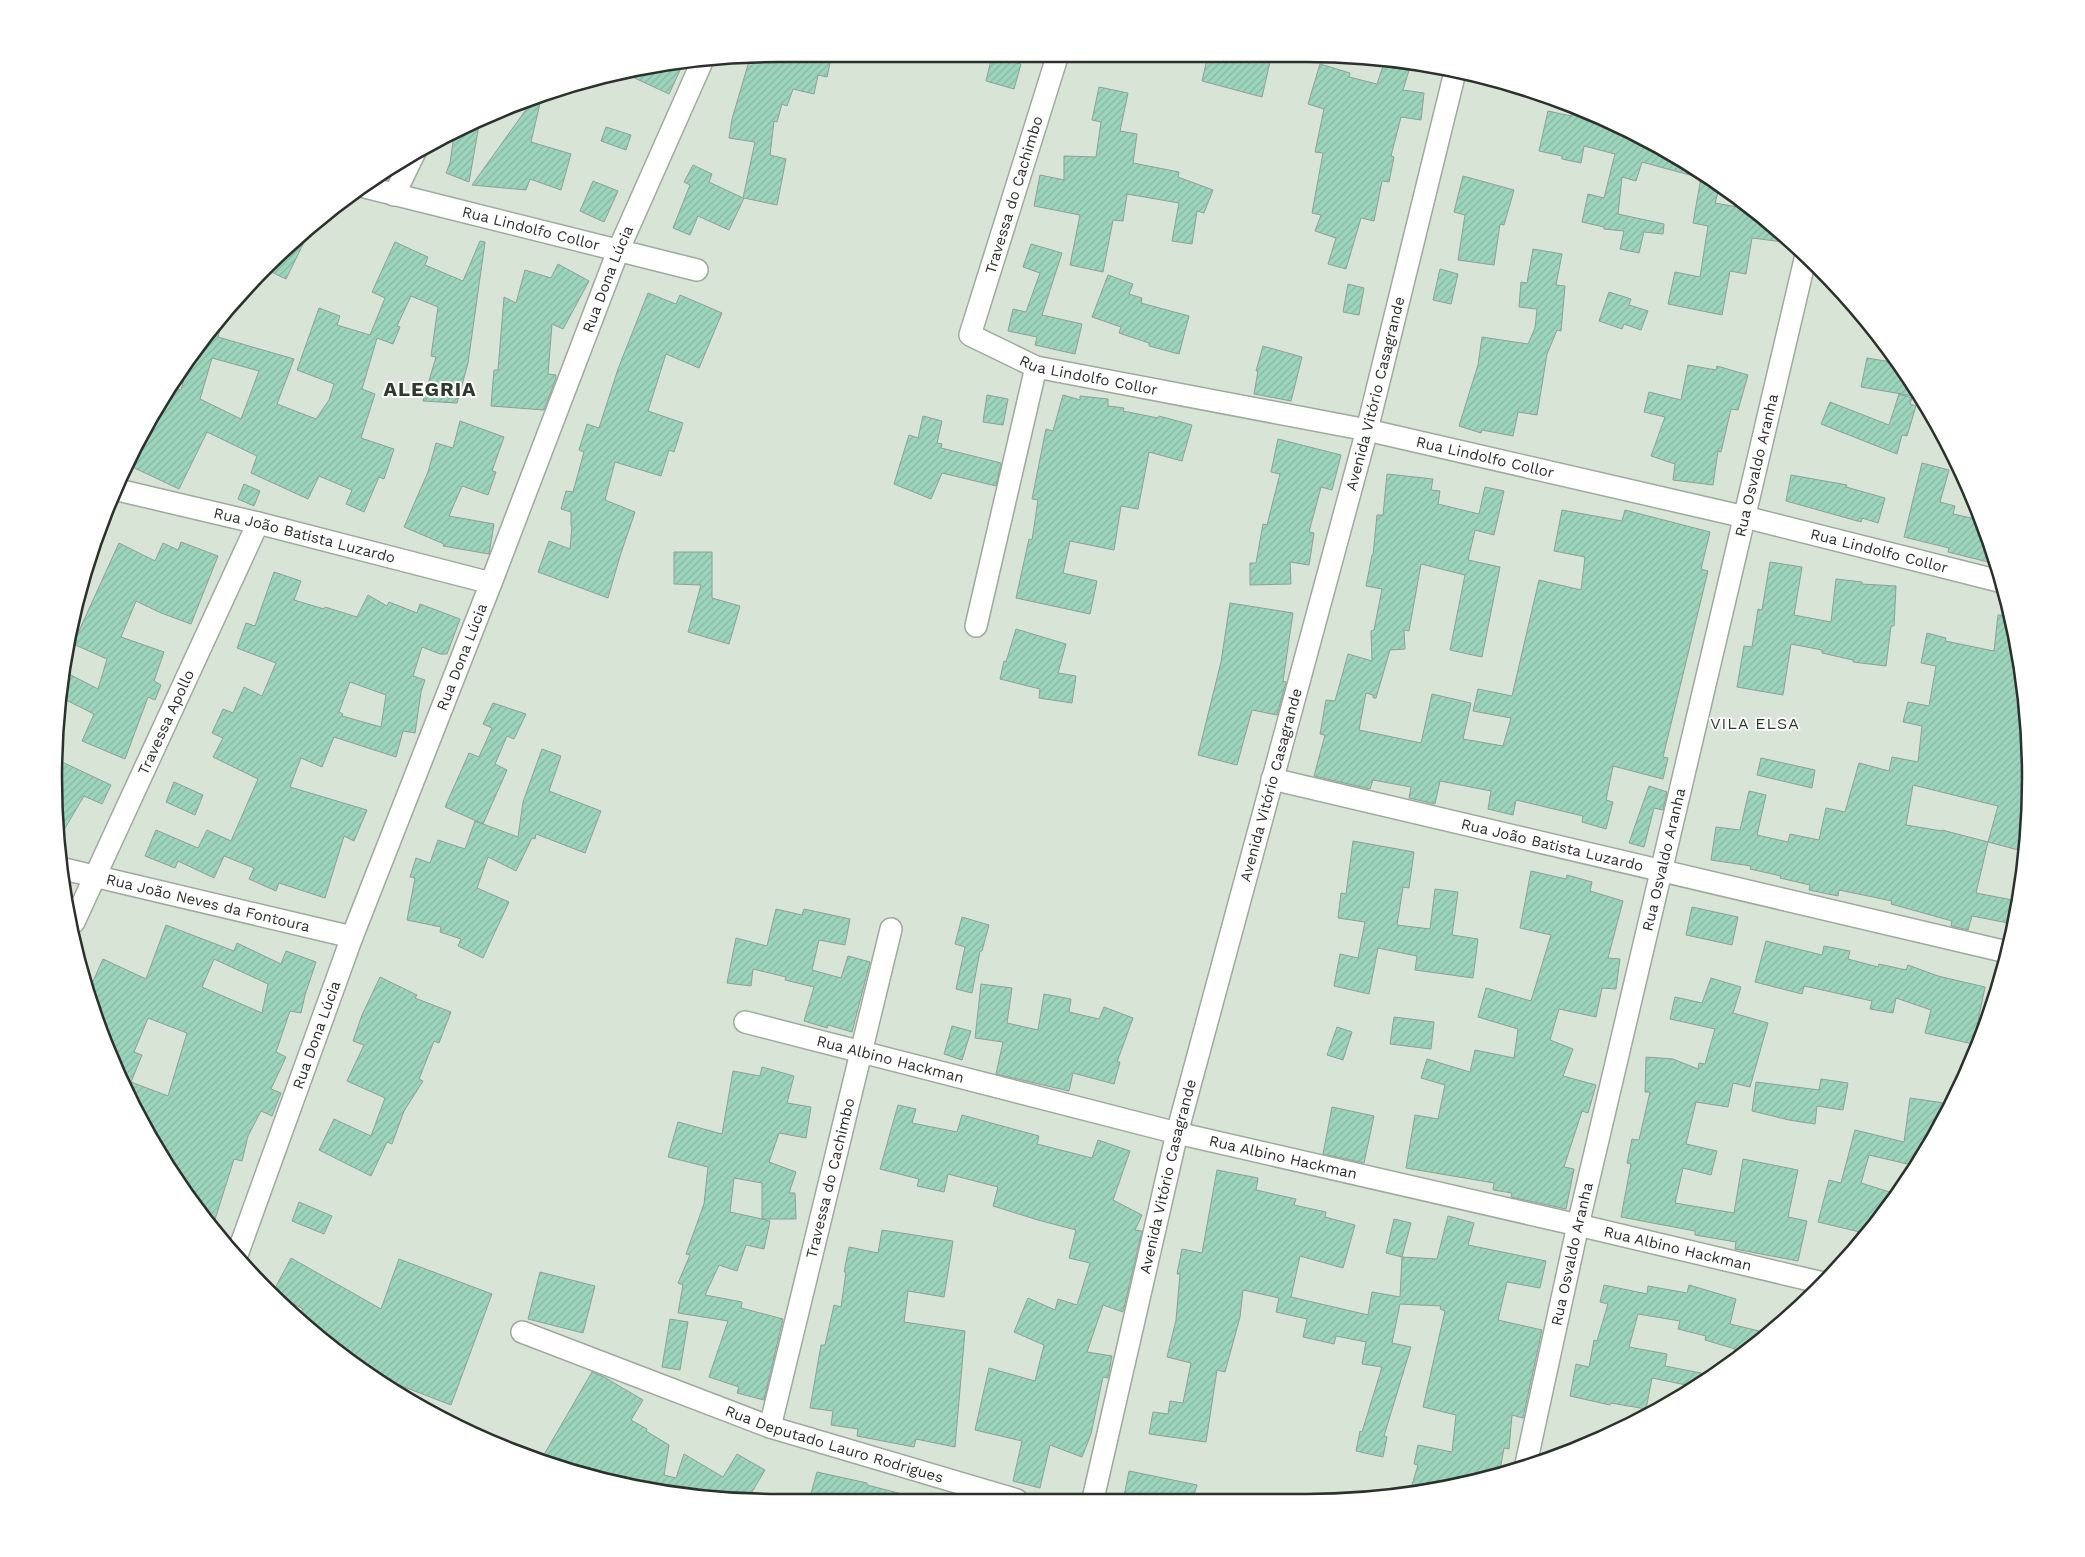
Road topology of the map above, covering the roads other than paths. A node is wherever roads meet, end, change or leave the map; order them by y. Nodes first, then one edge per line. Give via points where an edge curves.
1 (1056, 62) edge
2 (699, 67) edge
3 (1454, 78) edge
4 (408, 166) edge
5 (373, 189) edge
6 (394, 194) junction
7 (618, 251) junction
8 (1804, 264) edge
9 (697, 270) dead end
10 (970, 336) joint
11 (1036, 367) junction
12 (1367, 430) junction
13 (123, 491) edge
14 (1745, 517) junction
15 (258, 524) junction
16 (1994, 580) edge
17 (491, 582) junction
18 (976, 626) dead end
19 (1272, 779) junction
20 (69, 870) edge
21 (1661, 871) junction
22 (94, 876) junction
23 (76, 918) edge
24 (891, 929) dead end
25 (352, 937) junction
26 (2001, 951) edge
27 (746, 1022) dead end
28 (861, 1052) junction
29 (1177, 1134) junction
30 (1578, 1224) junction
31 (239, 1250) edge
32 (1816, 1281) edge
33 (522, 1332) dead end
34 (770, 1426) junction
35 (1527, 1460) edge
36 (997, 1494) edge
37 (1094, 1494) edge

1 - 10 street, Travessa do Cachimbo
2 - 7 street, Rua Dona Lúcia
3 - 12 street, Avenida Vitório Casagrande
4 - 6 street
5 - 6 street, Rua Lindolfo Collor
6 - 7 street, Rua Lindolfo Collor
7 - 9 street, Rua Lindolfo Collor
7 - 17 street, Rua Dona Lúcia
8 - 14 street, Rua Osvaldo Aranha
10 - 11 street, Rua Lindolfo Collor
11 - 12 street, Rua Lindolfo Collor
11 - 18 street
12 - 14 street, Rua Lindolfo Collor
12 - 19 street, Avenida Vitório Casagrande
13 - 15 street, Rua João Batista Luzardo
14 - 16 street, Rua Lindolfo Collor
14 - 21 street, Rua Osvaldo Aranha
15 - 17 street, Rua João Batista Luzardo
15 - 22 street, Travessa Apollo
17 - 25 street, Rua Dona Lúcia
19 - 21 street, Rua João Batista Luzardo
19 - 29 street, Avenida Vitório Casagrande
20 - 22 street, Rua João Neves da Fontoura
21 - 26 street, Rua João Batista Luzardo
21 - 30 street, Rua Osvaldo Aranha
22 - 23 street, Travessa Apollo
22 - 25 street, Rua João Neves da Fontoura
24 - 28 street, Travessa do Cachimbo
25 - 31 street, Rua Dona Lúcia
27 - 28 street, Rua Albino Hackman
28 - 29 street, Rua Albino Hackman
28 - 34 street, Travessa do Cachimbo
29 - 30 street, Rua Albino Hackman
29 - 37 street, Avenida Vitório Casagrande
30 - 32 street, Rua Albino Hackman
30 - 35 street, Rua Osvaldo Aranha
33 - 34 street, Rua Deputado Lauro Rodrigues
34 - 36 street, Rua Deputado Lauro Rodrigues

